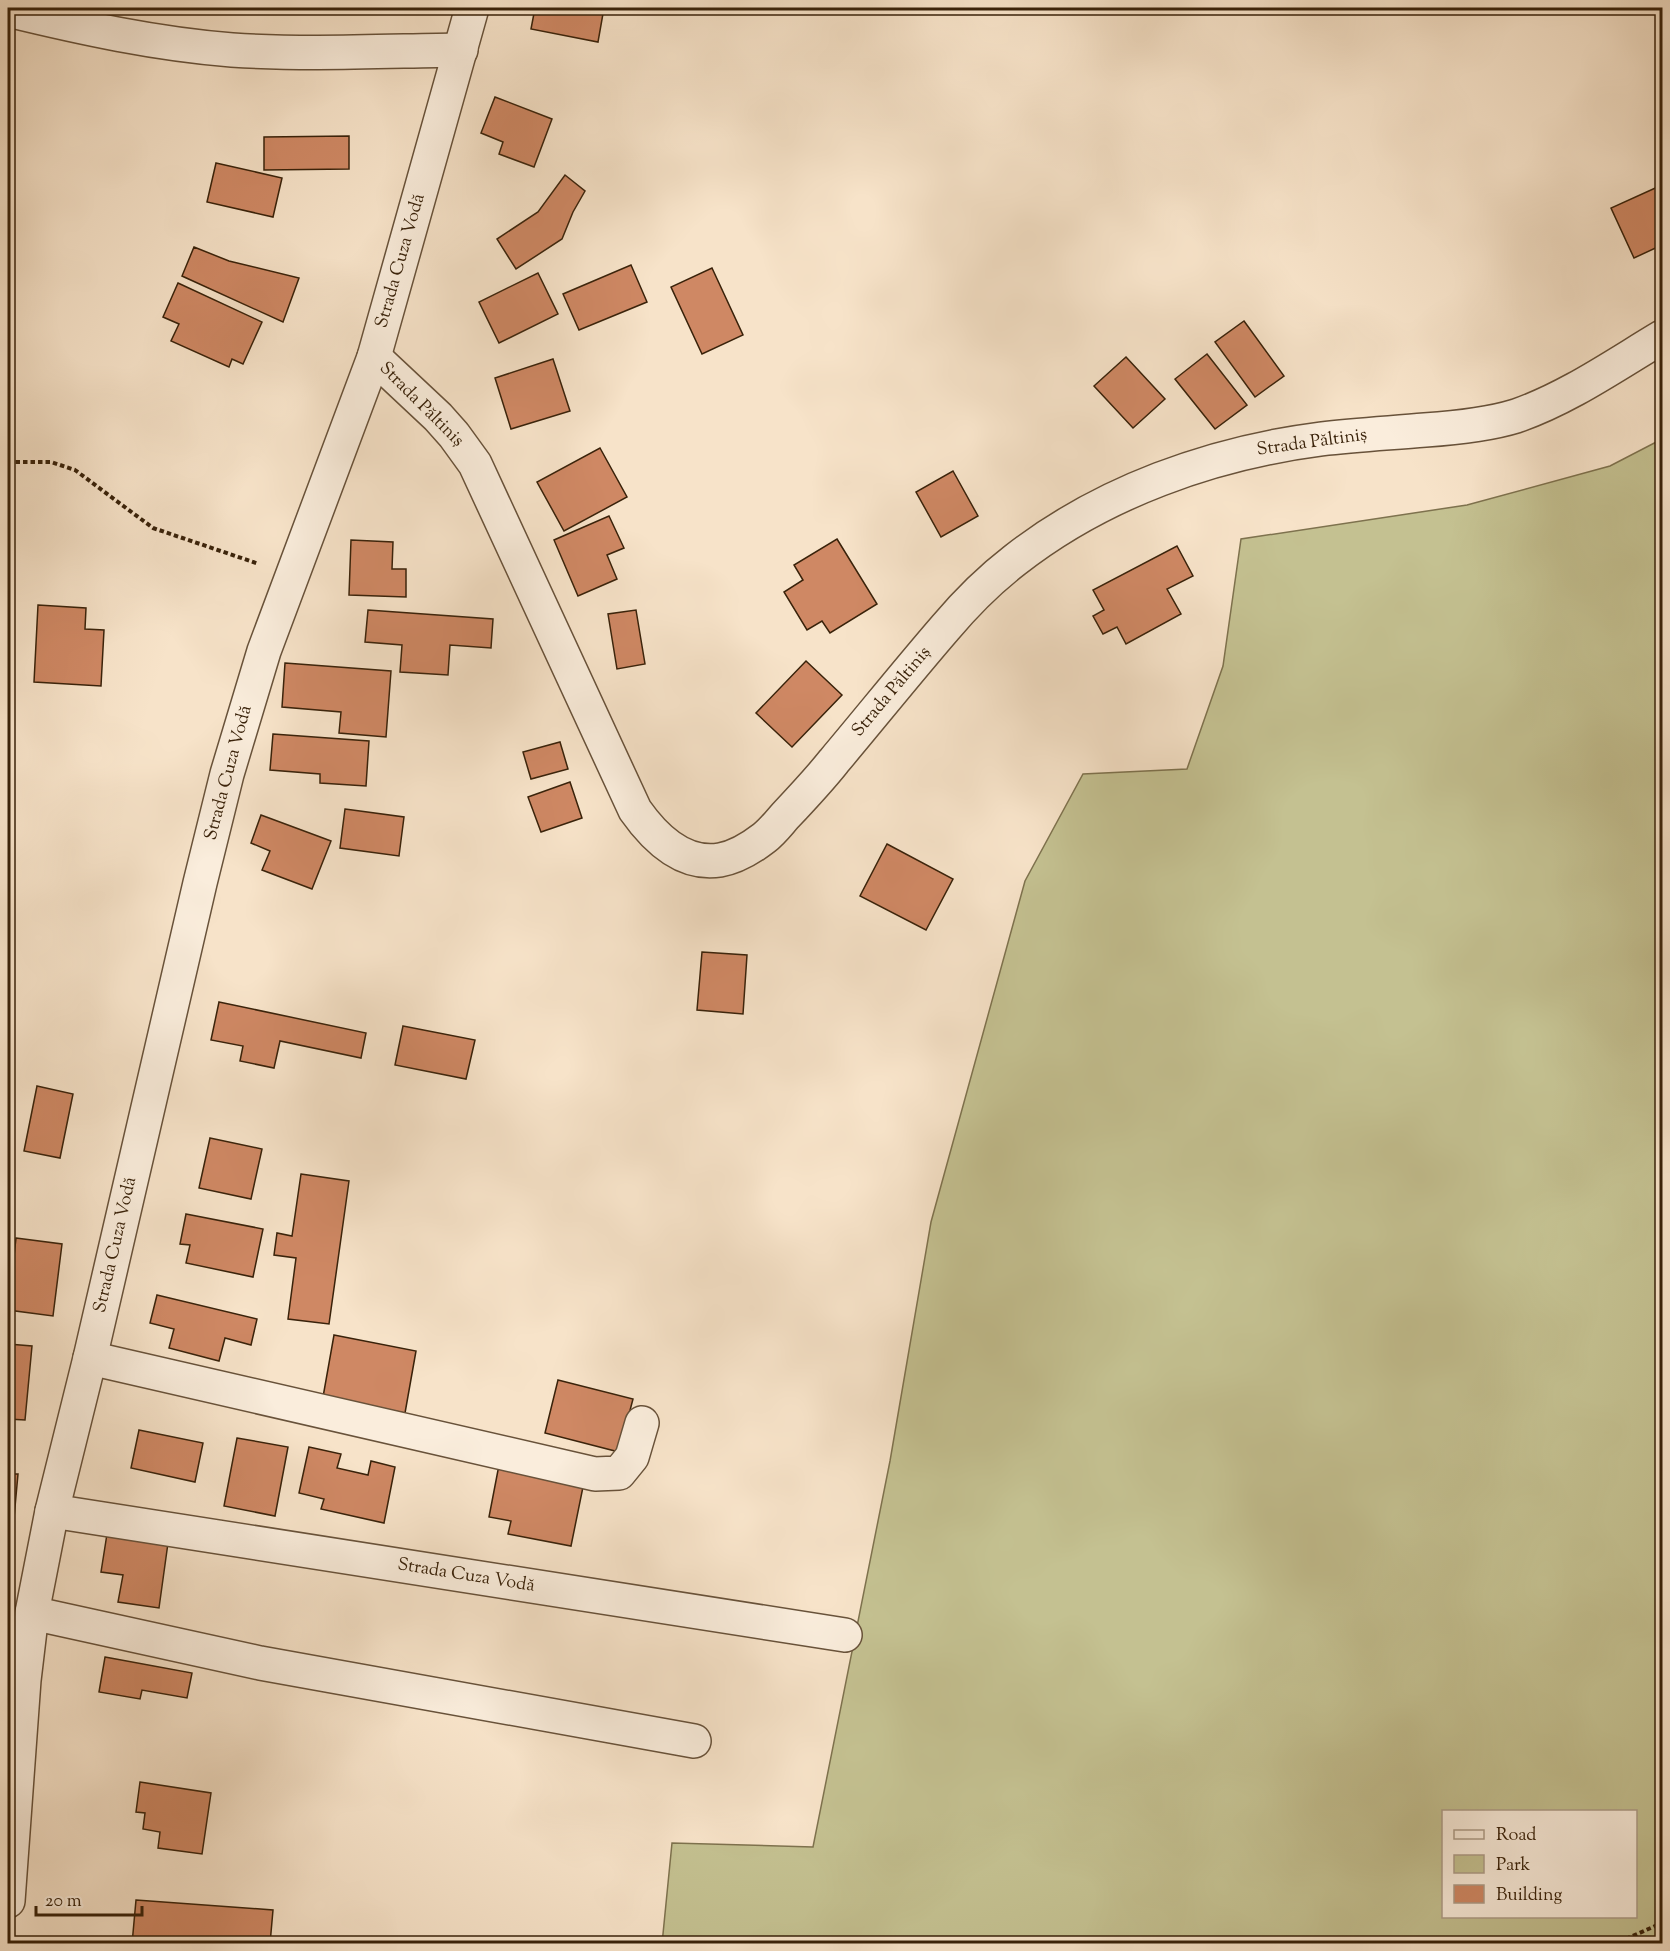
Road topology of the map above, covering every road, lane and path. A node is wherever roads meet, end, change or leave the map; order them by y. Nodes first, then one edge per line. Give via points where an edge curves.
1 (472, 8) edge
2 (8, 10) edge
3 (461, 50) junction
4 (1662, 337) edge
5 (374, 357) junction
6 (8, 462) edge
7 (291, 575) junction
8 (90, 1358) junction
9 (642, 1423) dead end
10 (52, 1511) junction
11 (32, 1613) junction
12 (845, 1635) dead end
13 (694, 1740) dead end
14 (8, 1901) edge
15 (1662, 1923) edge
16 (1612, 1944) edge

1 - 3 street, Strada Cuza Vodă
2 - 3 street via 107,33 232,50
3 - 5 street, Strada Cuza Vodă
4 - 5 street, Strada Păltiniș via 1562,396 1515,416 1464,427 1321,439 1230,457 1113,500 1064,526 977,592 767,836 745,852 720,860 685,855 662,842 635,810 475,464 438,417
5 - 7 street, Strada Cuza Vodă
6 - 7 path via 51,462 75,470 153,528
7 - 8 street, Strada Cuza Vodă via 227,774
8 - 9 street via 595,1474 619,1473 632,1457
8 - 10 street, Strada Cuza Vodă
10 - 11 street, Strada Cuza Vodă
10 - 12 street, Strada Cuza Vodă
11 - 13 street via 260,1663
11 - 14 street, Strada Cuza Vodă
15 - 16 path

